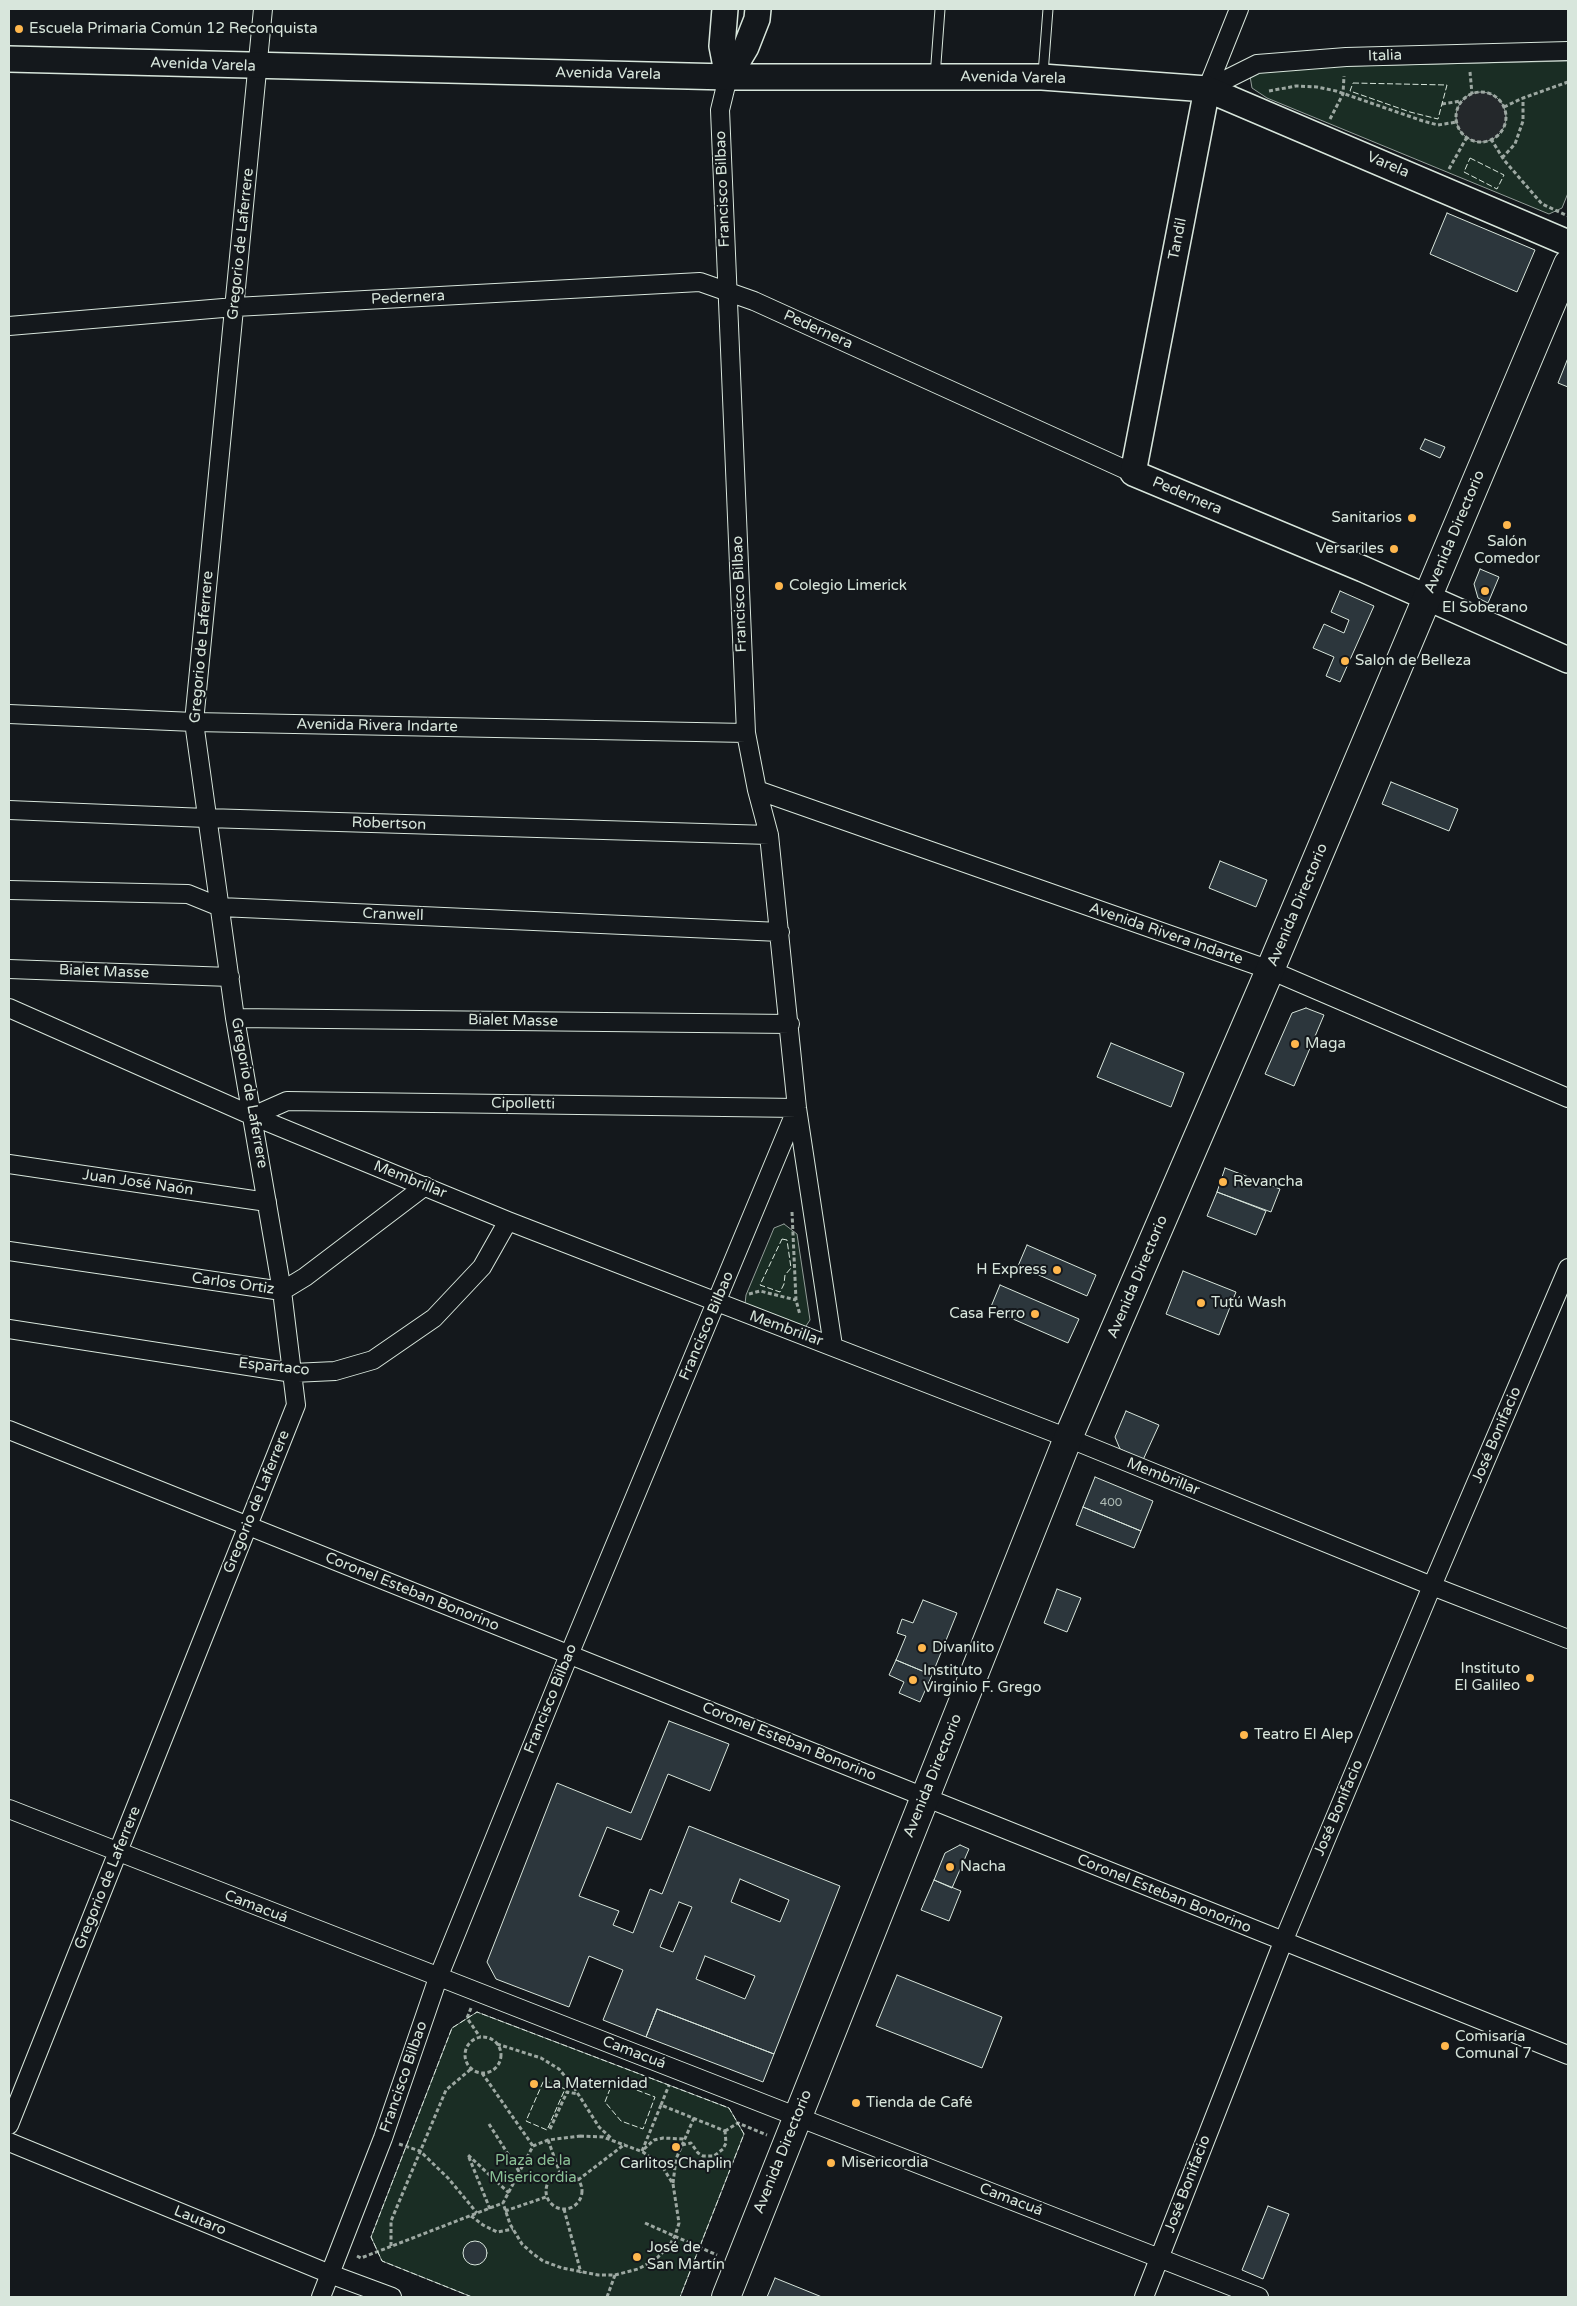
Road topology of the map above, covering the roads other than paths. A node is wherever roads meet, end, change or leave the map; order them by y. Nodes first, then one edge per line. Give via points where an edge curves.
1 (263, 9) edge
2 (724, 9) edge
3 (940, 9) edge
4 (1048, 9) edge
5 (1239, 9) edge
6 (759, 12) edge
7 (1568, 51) edge
8 (9, 60) edge
9 (259, 67) junction
10 (728, 77) junction
11 (935, 77) junction
12 (1042, 77) junction
13 (1207, 89) junction
14 (1568, 243) edge
15 (1568, 264) edge
16 (727, 292) junction
17 (235, 307) junction
18 (9, 326) edge
19 (1133, 473) junction
20 (1428, 597) junction
21 (1568, 660) edge
22 (9, 714) edge
23 (194, 722) junction
24 (746, 733) junction
25 (756, 790) junction
26 (9, 810) edge
27 (206, 818) junction
28 (769, 835) junction
29 (9, 890) edge
30 (220, 907) junction
31 (780, 932) junction
32 (9, 969) edge
33 (1270, 970) junction
34 (230, 977) junction
35 (9, 1008) edge
36 (235, 1018) junction
37 (790, 1024) junction
38 (1568, 1098) edge
39 (797, 1108) junction
40 (252, 1116) junction
41 (9, 1164) edge
42 (425, 1186) junction
43 (267, 1202) junction
44 (508, 1221) junction
45 (9, 1251) edge
46 (1568, 1268) edge
47 (282, 1291) junction
48 (716, 1303) junction
49 (9, 1329) edge
50 (833, 1346) junction
51 (294, 1373) junction
52 (9, 1430) edge
53 (1068, 1438) junction
54 (247, 1526) junction
55 (1432, 1586) junction
56 (1568, 1638) edge
57 (569, 1655) junction
58 (925, 1796) junction
59 (9, 1809) edge
60 (119, 1854) junction
61 (1283, 1942) junction
62 (438, 1978) junction
63 (1568, 2055) edge
64 (797, 2117) junction
65 (9, 2125) edge
66 (9, 2142) edge
67 (1159, 2258) junction
68 (330, 2274) junction
69 (320, 2297) edge
70 (392, 2297) edge
71 (726, 2297) edge
72 (1144, 2297) edge
73 (1259, 2297) edge

1 - 9 street, Gregorio de Laferrere
2 - 10 main road via 722,46
3 - 11 lane
4 - 12 lane
5 - 13 street, Tandil
6 - 10 main road via 746,46
7 - 13 street, Italia via 1346,57 1257,64
8 - 9 main road, Avenida Varela
9 - 10 main road, Avenida Varela
9 - 17 street, Gregorio de Laferrere
10 - 11 main road, Avenida Varela
10 - 16 street, Francisco Bilbao via 720,110
11 - 12 main road, Avenida Varela
12 - 13 main road, Avenida Varela
13 - 14 main road, Varela
13 - 19 main road, Tandil
15 - 20 main road, Avenida Directorio
16 - 17 street, Pedernera via 700,282
16 - 19 street, Pedernera via 754,301
16 - 24 street, Francisco Bilbao
17 - 18 street, Pedernera
17 - 23 street, Gregorio de Laferrere
19 - 20 main road, Pedernera
20 - 21 main road, Pedernera
20 - 33 main road, Avenida Directorio
22 - 23 street, Avenida Rivera Indarte
23 - 24 street, Avenida Rivera Indarte
23 - 27 street, Gregorio de Laferrere
24 - 25 street, Francisco Bilbao
25 - 28 street, Francisco Bilbao
25 - 33 street, Avenida Rivera Indarte
26 - 27 street, Robertson
27 - 28 street, Robertson
27 - 30 street, Gregorio de Laferrere
28 - 31 street, Francisco Bilbao
29 - 30 street, Cranwell via 188,894
30 - 31 street, Cranwell
30 - 34 street, Gregorio de Laferrere
31 - 37 street, Francisco Bilbao
32 - 34 street, Bialet Masse
33 - 38 street, Avenida Rivera Indarte
33 - 53 main road, Avenida Directorio
34 - 36 street, Gregorio de Laferrere
35 - 40 street, Membrillar
36 - 37 street, Bialet Masse
36 - 40 street, Gregorio de Laferrere
37 - 39 street, Francisco Bilbao
39 - 40 street, Cipolletti via 287,1101
39 - 48 street, Francisco Bilbao
39 - 50 street, Francisco Bilbao
40 - 42 street, Membrillar
40 - 43 street, Gregorio de Laferrere
41 - 43 street, Juan José Naón
42 - 44 street, Membrillar
42 - 47 street, Carlos Ortiz
43 - 47 street, Gregorio de Laferrere
44 - 48 street, Membrillar
44 - 51 street, Espartaco via 482,1267 434,1318 373,1360 335,1371
45 - 47 street, Carlos Ortiz
46 - 55 street, José Bonifacio
47 - 51 street, Gregorio de Laferrere
48 - 50 street, Membrillar
48 - 57 street, Francisco Bilbao
49 - 51 street, Espartaco
50 - 53 street, Membrillar
51 - 54 street, Gregorio de Laferrere via 296,1405
52 - 54 street, Coronel Esteban Bonorino
53 - 55 street, Membrillar
53 - 58 main road, Avenida Directorio
54 - 57 street, Coronel Esteban Bonorino
54 - 60 street, Gregorio de Laferrere
55 - 56 street, Membrillar
55 - 61 street, José Bonifacio
57 - 58 street, Coronel Esteban Bonorino
57 - 62 street, Francisco Bilbao
58 - 61 street, Coronel Esteban Bonorino
58 - 64 main road, Avenida Directorio
59 - 60 street, Camacuá
60 - 62 street, Camacuá
60 - 65 street, Gregorio de Laferrere
61 - 63 street, Coronel Esteban Bonorino
61 - 67 street, José Bonifacio
62 - 64 street, Camacuá
62 - 68 street, Francisco Bilbao via 380,2146
64 - 67 street, Camacuá
64 - 71 main road, Avenida Directorio
66 - 68 street, Lautaro
67 - 72 street, José Bonifacio
67 - 73 street, Camacuá
68 - 69 street, Francisco Bilbao
68 - 70 street, Lautaro

